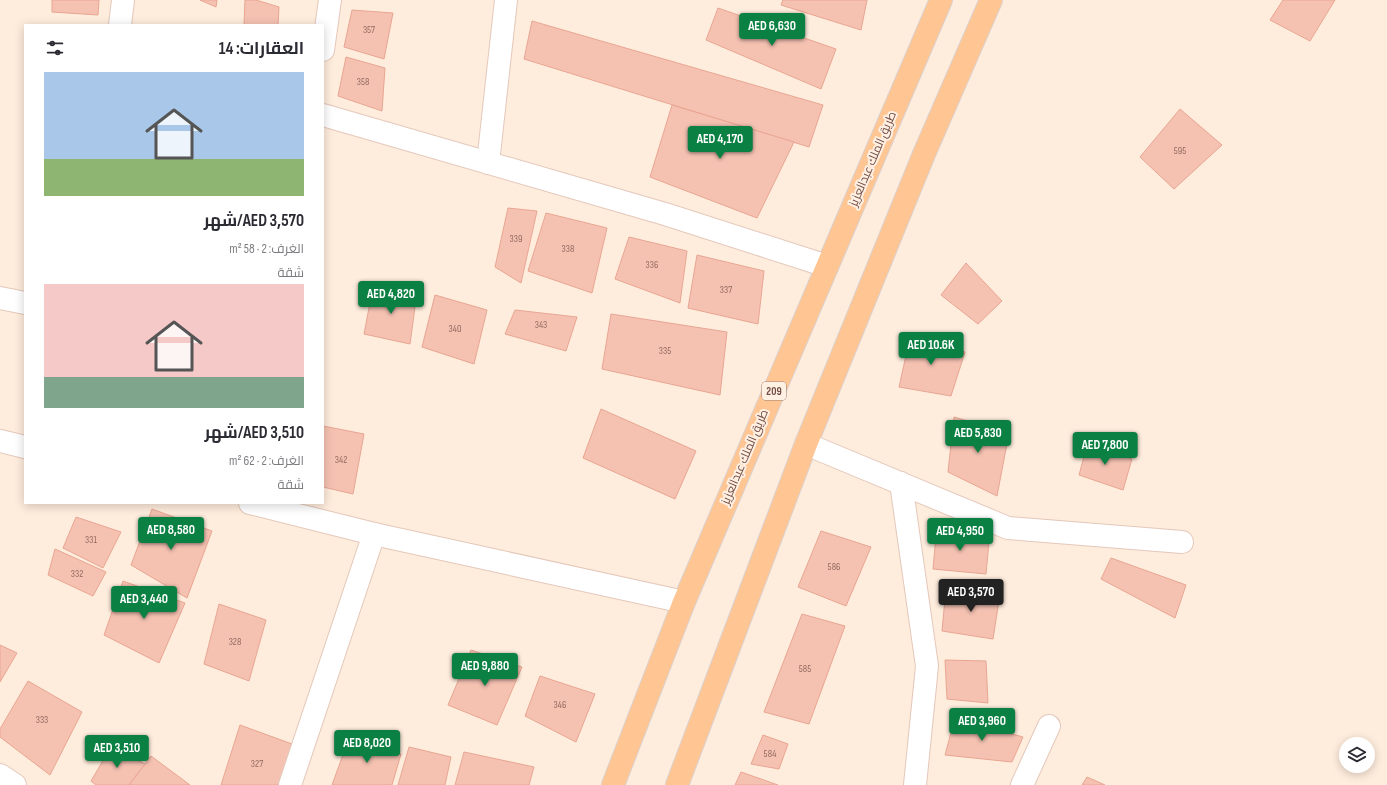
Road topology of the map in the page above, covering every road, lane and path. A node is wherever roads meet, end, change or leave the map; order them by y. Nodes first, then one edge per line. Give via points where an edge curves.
1 (123, 0) edge
2 (330, 0) edge
3 (506, 0) edge
4 (941, 0) edge
5 (991, 0) edge
6 (120, 24) edge
7 (324, 43) edge
8 (324, 115) edge
9 (488, 163) junction
10 (827, 266) junction
11 (0, 298) edge
12 (24, 303) edge
13 (0, 441) edge
14 (806, 444) junction
15 (24, 447) edge
16 (901, 483) junction
17 (254, 504) edge
18 (374, 534) junction
19 (1182, 542) dead end
20 (684, 602) junction
21 (1049, 726) dead end
22 (0, 775) edge
23 (15, 785) edge
24 (290, 785) edge
25 (613, 785) edge
26 (677, 785) edge
27 (915, 785) edge
28 (1022, 785) edge

1 - 6 street
2 - 7 street
3 - 9 street
4 - 10 main road, طريق الملك عبدالعزيز / 209
5 - 14 main road via 924,154
8 - 9 street
9 - 10 street via 664,214
10 - 20 main road, طريق الملك عبدالعزيز / 209
11 - 12 street
13 - 15 street
14 - 16 street
14 - 26 main road
16 - 19 street via 1008,528
16 - 27 street via 927,666
17 - 18 street
18 - 20 street
18 - 24 street
20 - 25 main road, طريق الملك عبدالعزيز / 209
21 - 28 street
22 - 23 street

